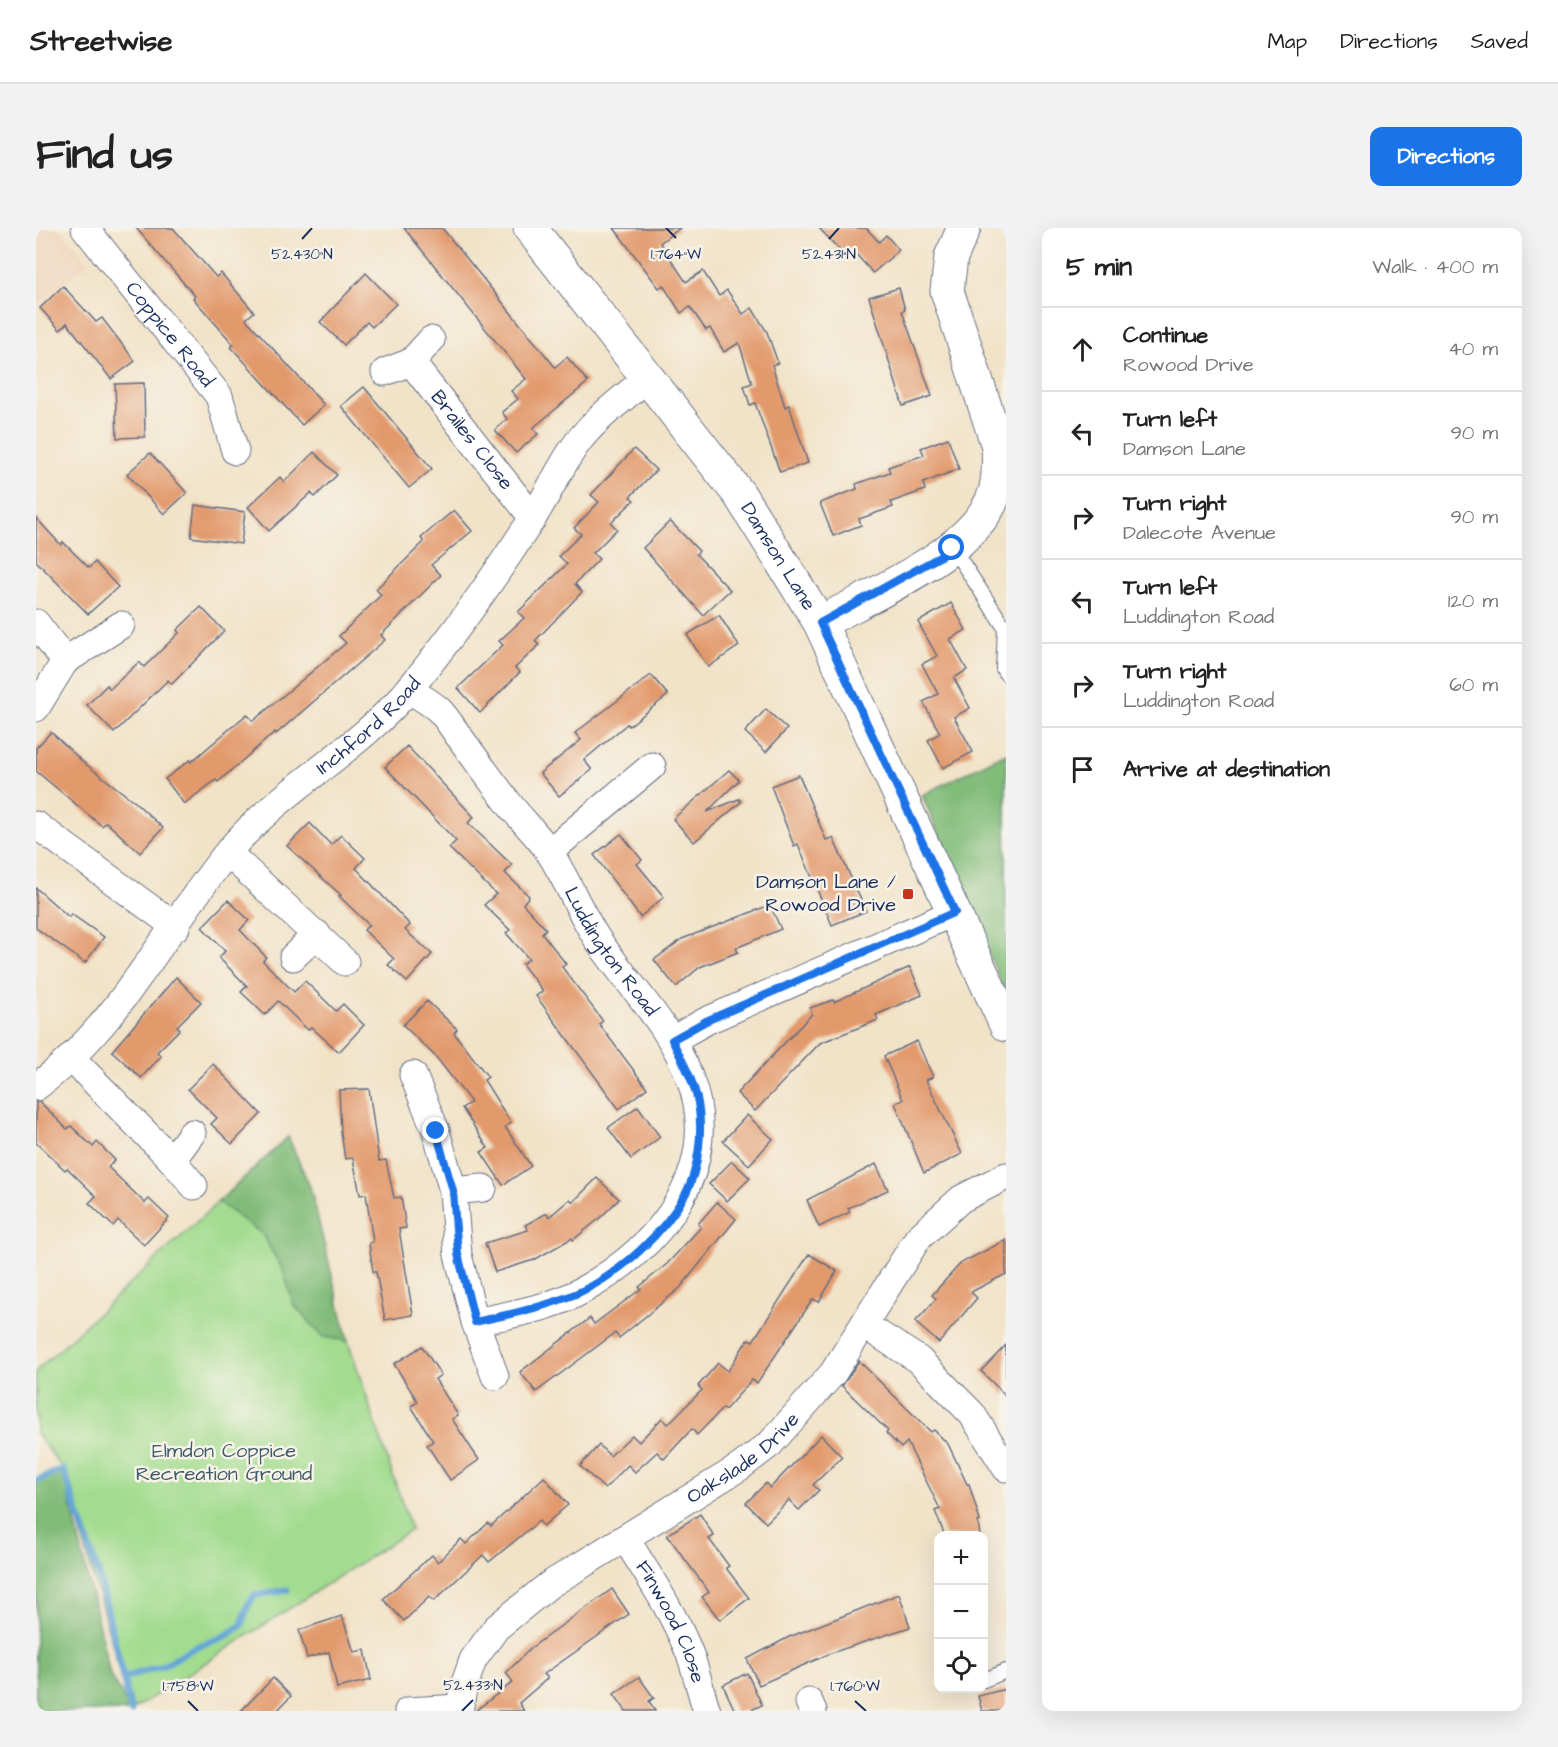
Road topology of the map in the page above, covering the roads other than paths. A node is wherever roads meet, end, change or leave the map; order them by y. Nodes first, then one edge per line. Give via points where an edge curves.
1 (85, 228) edge
2 (530, 228) edge
3 (964, 228) edge
4 (431, 340) dead end
5 (411, 362) junction
6 (385, 372) dead end
7 (647, 378) junction
8 (235, 451) dead end
9 (1000, 495) edge
10 (533, 518) junction
11 (952, 548) junction
12 (36, 623) edge
13 (820, 623) junction
14 (121, 625) dead end
15 (65, 661) junction
16 (1006, 674) edge
17 (409, 689) junction
18 (36, 708) edge
19 (652, 766) dead end
20 (36, 825) edge
21 (549, 852) junction
22 (228, 853) junction
23 (955, 912) junction
24 (176, 927) junction
25 (317, 934) junction
26 (293, 957) dead end
27 (345, 962) dead end
28 (1006, 1025) edge
29 (672, 1040) junction
30 (72, 1059) junction
31 (413, 1075) dead end
32 (36, 1087) edge
33 (192, 1133) dead end
34 (172, 1160) junction
35 (1006, 1176) edge
36 (194, 1186) dead end
37 (483, 1188) dead end
38 (453, 1191) junction
39 (475, 1322) junction
40 (864, 1325) junction
41 (495, 1376) dead end
42 (1006, 1467) edge
43 (625, 1539) junction
44 (1006, 1671) edge
45 (988, 1678) edge
46 (459, 1709) edge
47 (408, 1711) edge
48 (707, 1711) edge

1 - 8 street, Coppice Road via 219,396
2 - 7 street, Damson Lane
3 - 9 street via 951,257 947,291 998,446
4 - 5 street
5 - 6 street
5 - 10 street, Brailes Close
7 - 10 street, Inchford Road via 576,445
7 - 13 street, Damson Lane via 739,494
9 - 11 street via 968,535
10 - 17 street, Inchford Road via 471,610
11 - 13 street
11 - 16 lane via 1005,628
12 - 15 street
13 - 23 street, Damson Lane
14 - 15 street
15 - 18 street
17 - 21 street, Luddington Road via 439,710
17 - 22 street, Inchford Road via 377,724 278,801
19 - 21 street
20 - 24 street
21 - 29 street, Luddington Road via 596,937
22 - 24 street, Inchford Road
22 - 25 street
23 - 28 street, Damson Lane
23 - 29 street via 706,1021
24 - 30 street, Inchford Road
25 - 26 street
25 - 27 street
29 - 39 street, Luddington Road via 699,1104 695,1164 686,1192 672,1214 615,1269 582,1291 537,1309
30 - 32 street, Inchford Road
30 - 34 street
31 - 38 street via 436,1131
33 - 34 street
34 - 36 street
35 - 40 street, Oakslade Drive via 961,1199 918,1238
37 - 38 street
38 - 39 street via 458,1254
39 - 41 street
40 - 42 street via 919,1360 972,1414
40 - 43 street, Oakslade Drive via 833,1373 770,1444
43 - 46 street, Oakslade Drive via 549,1585 496,1628 473,1660
43 - 48 street, Finwood Close via 679,1631
44 - 45 lane
46 - 47 street

